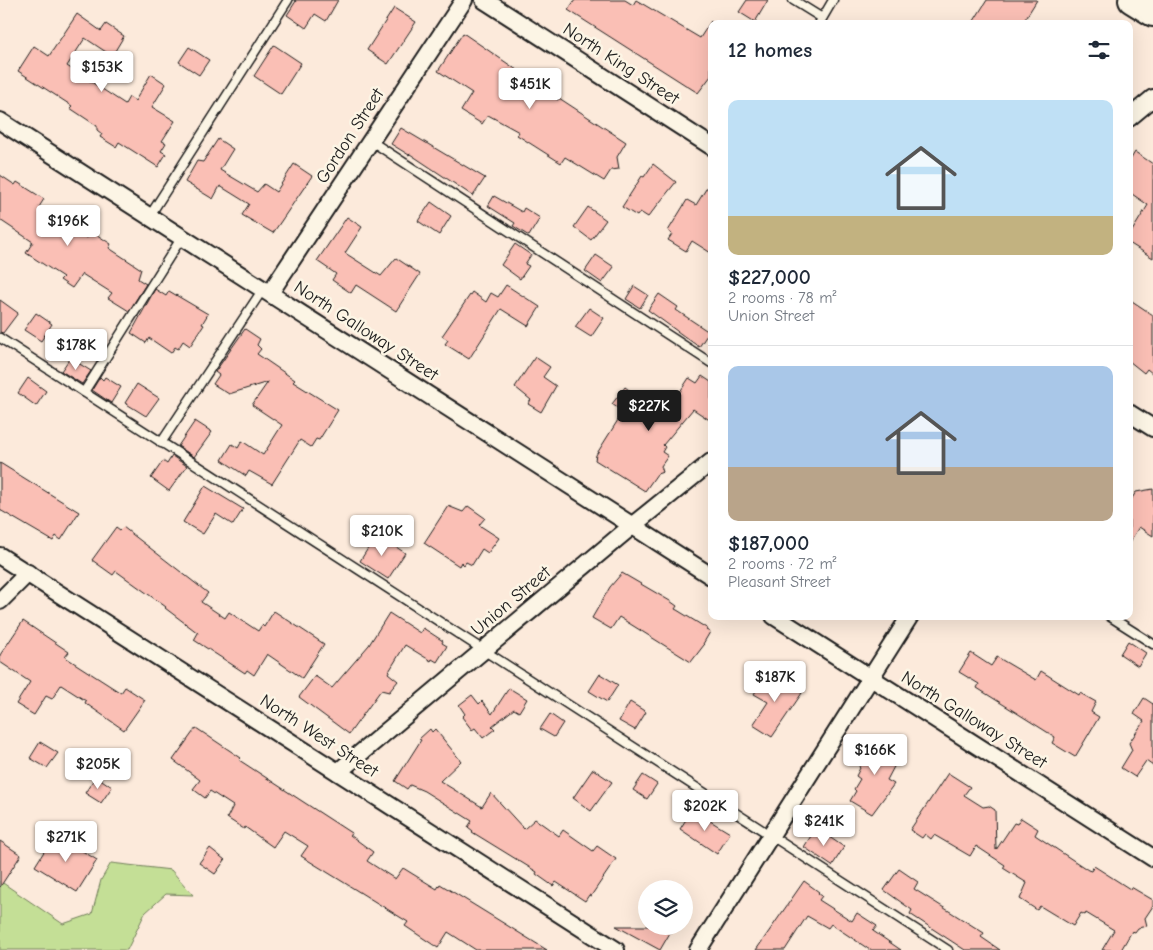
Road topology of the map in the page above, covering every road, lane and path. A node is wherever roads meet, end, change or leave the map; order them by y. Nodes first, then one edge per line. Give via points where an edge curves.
1 (288, 0) edge
2 (464, 0) edge
3 (484, 0) edge
4 (793, 0) edge
5 (833, 0) edge
6 (1132, 0) edge
7 (1153, 13) edge
8 (819, 20) edge
9 (821, 20) edge
10 (1153, 98) edge
11 (1133, 115) edge
12 (0, 121) edge
13 (370, 141) junction
14 (708, 144) edge
15 (149, 217) junction
16 (182, 237) junction
17 (266, 291) junction
18 (0, 338) edge
19 (708, 361) edge
20 (84, 392) junction
21 (1133, 416) edge
22 (1153, 428) edge
23 (161, 443) junction
24 (708, 464) edge
25 (633, 525) junction
26 (0, 556) edge
27 (28, 573) junction
28 (708, 574) edge
29 (0, 601) edge
30 (780, 620) edge
31 (907, 620) edge
32 (1115, 620) edge
33 (1153, 644) edge
34 (482, 650) junction
35 (870, 678) junction
36 (338, 772) junction
37 (770, 837) junction
38 (1153, 858) edge
39 (616, 950) edge
40 (698, 950) edge
41 (948, 950) edge

1 - 15 lane
2 - 13 street, Gordon Street
3 - 14 street, North King Street
4 - 8 lane
5 - 9 lane
6 - 7 highway
10 - 11 street
12 - 15 street, North Galloway Street
13 - 17 street, Gordon Street
13 - 19 lane
15 - 16 street, North Galloway Street
16 - 17 street, North Galloway Street
16 - 20 lane
17 - 23 lane
17 - 25 street, North Galloway Street
18 - 20 lane
20 - 23 lane
21 - 22 street
23 - 34 lane
24 - 25 street, Union Street
25 - 28 street, North Galloway Street
25 - 34 street, Union Street
26 - 27 street, North West Street
27 - 29 street
27 - 36 street, North West Street
30 - 35 street, North Galloway Street
31 - 35 street
32 - 33 lane
34 - 36 street, Union Street
34 - 37 lane
35 - 37 street
35 - 38 street, North Galloway Street
36 - 39 street, North West Street
37 - 40 street
37 - 41 lane

